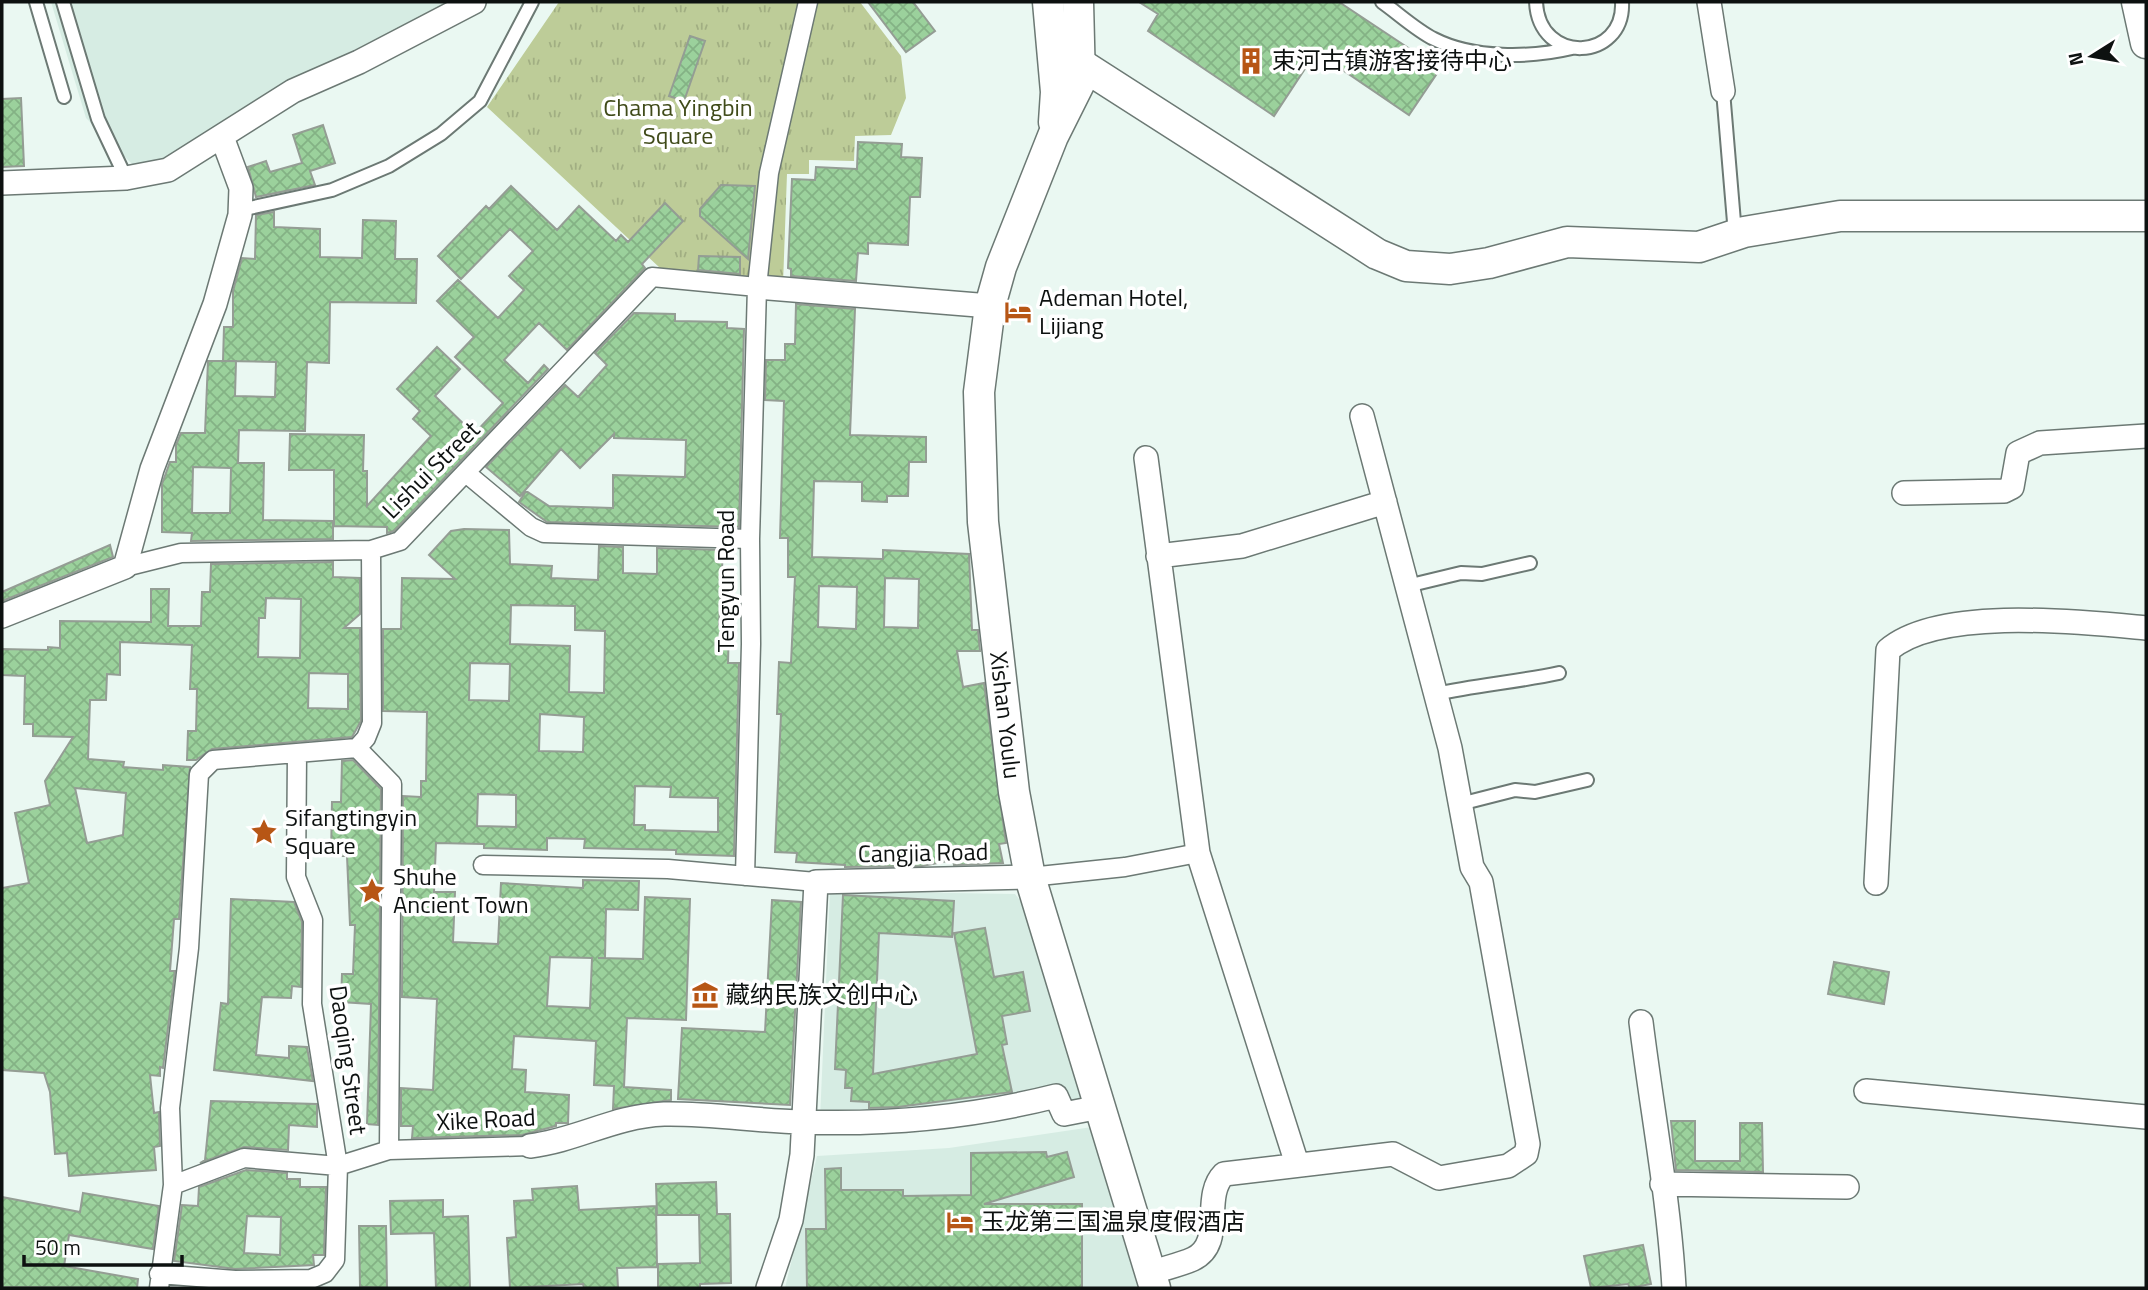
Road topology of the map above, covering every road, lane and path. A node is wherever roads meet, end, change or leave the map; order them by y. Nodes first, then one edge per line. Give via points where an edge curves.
1 (36, 2) edge
2 (63, 2) edge
3 (532, 2) edge
4 (808, 2) edge
5 (1048, 2) edge
6 (1078, 2) edge
7 (1382, 2) edge
8 (1536, 2) edge
9 (1622, 2) edge
10 (1709, 2) edge
11 (2137, 2) edge
12 (468, 3) edge
13 (2146, 43) edge
14 (1572, 48) junction
15 (1082, 65) junction
16 (1723, 91) joint
17 (64, 97) dead end
18 (1053, 136) junction
19 (222, 137) junction
20 (126, 178) junction
21 (2, 183) edge
22 (240, 210) junction
23 (2146, 216) edge
24 (1735, 235) junction
25 (757, 287) junction
26 (990, 306) junction
27 (1362, 415) dead end
28 (2146, 436) edge
29 (1146, 458) dead end
30 (466, 473) junction
31 (1904, 493) dead end
32 (1385, 502) junction
33 (750, 539) junction
34 (371, 550) junction
35 (1158, 556) junction
36 (1530, 563) dead end
37 (125, 567) junction
38 (1407, 586) junction
39 (2, 616) edge
40 (2146, 628) edge
41 (1559, 673) dead end
42 (1436, 694) junction
43 (357, 748) junction
44 (297, 754) junction
45 (1587, 780) dead end
46 (1460, 804) junction
47 (1198, 853) junction
48 (483, 865) dead end
49 (745, 876) junction
50 (1030, 877) junction
51 (816, 882) junction
52 (1876, 883) dead end
53 (1641, 1022) dead end
54 (1866, 1091) dead end
55 (1100, 1107) junction
56 (2146, 1117) edge
57 (803, 1122) junction
58 (530, 1146) joint
59 (389, 1150) junction
60 (1297, 1164) junction
61 (338, 1166) junction
62 (1662, 1184) junction
63 (173, 1185) junction
64 (1847, 1187) dead end
65 (159, 1281) edge
66 (1153, 1281) edge
67 (768, 1288) edge
68 (1674, 1288) edge

1 - 17 lane
2 - 20 lane via 98,120
3 - 22 lane via 480,102 441,134 389,166 332,190
4 - 25 street, Tengyun Road via 769,173
5 - 18 street via 1056,92
6 - 15 street
7 - 14 lane via 1432,38 1464,50 1545,54
8 - 14 lane via 1545,32
9 - 14 lane via 1620,22 1605,41
10 - 16 street
11 - 13 street
12 - 19 street via 359,62 293,91
15 - 18 street via 1080,82
15 - 24 street via 1377,254 1406,266 1450,269 1567,242 1699,247
16 - 24 lane
18 - 26 street, Xishan Youlu
19 - 20 street via 168,170
19 - 22 street via 242,188
20 - 21 street
22 - 37 street via 215,304 152,469
23 - 24 street via 1840,216
25 - 26 street
25 - 30 street, Lishui Street via 652,277
25 - 33 street, Tengyun Road
26 - 50 street, Xishan Youlu via 979,392 984,522 1014,792
27 - 32 street
28 - 31 street via 2026,447 2018,453 2012,486 2004,491
29 - 35 street
30 - 33 street via 544,533
30 - 34 street, Lishui Street via 400,541
32 - 35 street via 1242,546
32 - 38 street
33 - 49 street, Tengyun Road
34 - 37 street, Lishui Street via 181,553
34 - 43 street via 372,723
35 - 47 street
36 - 38 lane
37 - 39 street, Lishui Street
38 - 42 street
40 - 52 street via 1993,620 1903,637 1888,650
41 - 42 lane
42 - 46 street
43 - 44 street
43 - 59 street via 391,784
44 - 61 street, Daoqing Street via 296,877 313,920 312,1004
44 - 63 street via 213,760 199,774 189,948 170,1108
45 - 46 lane via 1535,792 1514,790
46 - 60 street via 1472,867 1481,882 1528,1131 1526,1154 1508,1166 1439,1178 1393,1154
47 - 50 street via 1125,867
47 - 60 street
48 - 49 street via 668,869
49 - 51 street
50 - 51 street, Cangjia Road
50 - 55 street, Xishan Youlu
51 - 57 street
53 - 62 street
54 - 56 street
55 - 57 street, Xike Road via 1064,1114 1056,1096 938,1120
55 - 66 street, Xishan Youlu
57 - 58 street, Xike Road via 642,1116 600,1125 564,1141
57 - 67 street via 791,1220
58 - 59 street, Xike Road
59 - 61 street, Xike Road
60 - 66 street via 1224,1174 1212,1191 1211,1237 1203,1252
61 - 63 street, Xike Road via 244,1158
61 - 65 street, Daoqing Street via 337,1251 325,1273 311,1279
62 - 64 street
62 - 68 street via 1671,1231
63 - 65 street

